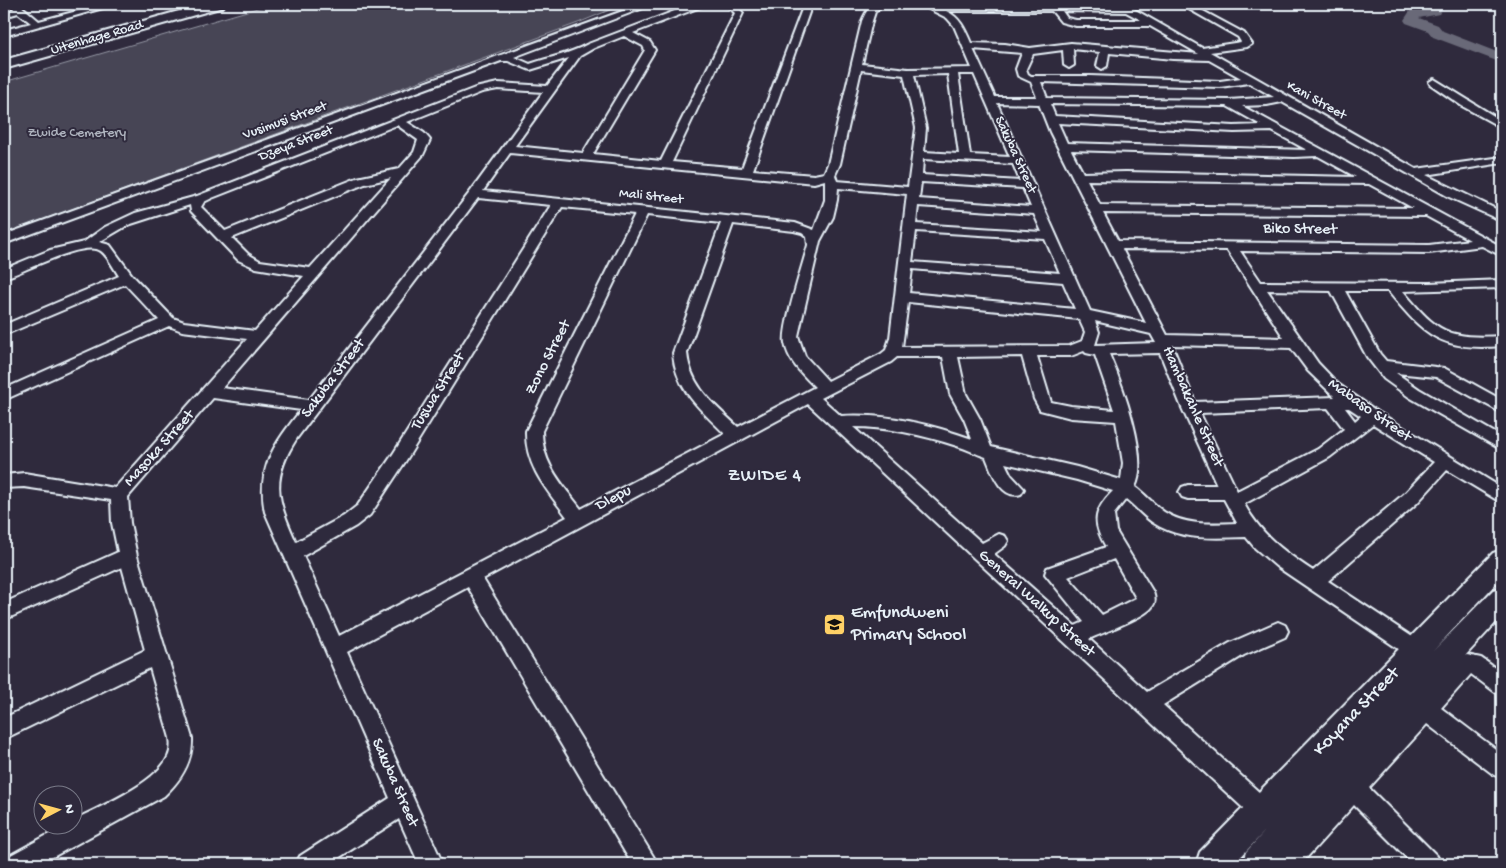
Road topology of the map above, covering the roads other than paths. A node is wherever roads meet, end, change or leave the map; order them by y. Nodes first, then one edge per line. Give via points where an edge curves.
1 (113, 4) edge
2 (186, 4) edge
3 (218, 4) edge
4 (650, 4) edge
5 (654, 4) edge
6 (700, 4) edge
7 (730, 4) edge
8 (808, 4) edge
9 (880, 4) edge
10 (923, 4) edge
11 (1184, 4) edge
12 (1123, 6) edge
13 (17, 7) edge
14 (936, 8) junction
15 (1056, 10) junction
16 (676, 13) junction
17 (4, 14) edge
18 (1150, 23) junction
19 (38, 24) junction
20 (4, 33) edge
21 (625, 33) junction
22 (968, 46) junction
23 (1068, 46) junction
24 (1105, 48) junction
25 (1030, 51) junction
26 (578, 54) junction
27 (1206, 54) junction
28 (4, 55) edge
29 (1173, 56) junction
30 (505, 58) junction
31 (4, 65) edge
32 (1069, 65) dead end
33 (1102, 66) dead end
34 (530, 67) junction
35 (858, 68) junction
36 (977, 71) junction
37 (908, 72) junction
38 (953, 72) junction
39 (1033, 80) junction
40 (1249, 80) junction
41 (1434, 82) dead end
42 (1186, 84) junction
43 (488, 87) junction
44 (550, 89) junction
45 (1043, 99) junction
46 (1282, 99) junction
47 (990, 100) junction
48 (1229, 103) junction
49 (1050, 118) junction
50 (398, 121) junction
51 (1502, 125) edge
52 (1272, 128) junction
53 (1063, 146) junction
54 (506, 149) junction
55 (1317, 152) junction
56 (918, 156) junction
57 (586, 157) junction
58 (965, 158) junction
59 (1502, 160) edge
60 (1018, 161) junction
61 (665, 165) junction
62 (401, 172) junction
63 (746, 173) junction
64 (1414, 173) junction
65 (1079, 177) junction
66 (915, 178) junction
67 (831, 179) junction
68 (1370, 181) junction
69 (1029, 185) junction
70 (475, 194) junction
71 (913, 197) junction
72 (200, 199) junction
73 (558, 202) junction
74 (1096, 209) junction
75 (1040, 211) junction
76 (643, 212) junction
77 (1426, 212) junction
78 (1502, 216) edge
79 (728, 220) junction
80 (909, 227) junction
81 (225, 236) junction
82 (1051, 236) junction
83 (4, 239) edge
84 (814, 242) junction
85 (1484, 242) junction
86 (1114, 244) junction
87 (84, 245) junction
88 (1231, 247) junction
89 (1502, 252) edge
90 (906, 265) junction
91 (314, 273) junction
92 (4, 274) edge
93 (127, 278) junction
94 (1069, 278) junction
95 (1502, 284) edge
96 (1335, 285) junction
97 (1257, 286) junction
98 (1391, 286) junction
99 (902, 297) junction
100 (1088, 319) junction
101 (168, 322) junction
102 (4, 330) edge
103 (259, 336) junction
104 (1162, 339) junction
105 (1502, 341) edge
106 (1295, 343) junction
107 (1100, 350) junction
108 (1071, 351) junction
109 (893, 352) junction
110 (1028, 352) junction
111 (950, 353) junction
112 (1381, 366) junction
113 (211, 392) junction
114 (818, 392) junction
115 (4, 395) edge
116 (1333, 402) junction
117 (1350, 402) junction
118 (314, 406) junction
119 (1502, 407) edge
120 (1190, 408) junction
121 (1123, 416) junction
122 (1372, 416) junction
123 (836, 422) junction
124 (1353, 430) junction
125 (736, 435) junction
126 (1502, 444) edge
127 (989, 452) junction
128 (1445, 461) junction
129 (4, 481) edge
130 (1015, 489) dead end
131 (1125, 489) junction
132 (1188, 492) dead end
133 (119, 495) junction
134 (1232, 496) junction
135 (1502, 496) edge
136 (578, 518) junction
137 (1250, 530) junction
138 (999, 542) dead end
139 (1118, 550) junction
140 (292, 553) junction
141 (980, 553) junction
142 (128, 556) junction
143 (1502, 560) edge
144 (471, 576) junction
145 (1314, 582) junction
146 (1502, 598) edge
147 (4, 612) edge
148 (1098, 624) junction
149 (1278, 631) dead end
150 (1072, 637) junction
151 (335, 648) junction
152 (1416, 650) junction
153 (156, 655) junction
154 (1502, 685) edge
155 (1146, 704) junction
156 (1426, 710) junction
157 (4, 729) edge
158 (1502, 767) edge
159 (1353, 788) junction
160 (403, 803) junction
161 (1263, 811) junction
162 (17, 864) edge
163 (308, 864) edge
164 (431, 864) edge
165 (645, 864) edge
166 (1212, 864) edge
167 (1258, 864) edge
168 (1286, 864) edge
169 (1429, 864) edge

1 - 19 street
2 - 28 main road, Uitenhage Road
3 - 31 main road, Uitenhage Road
4 - 30 street, Vusimusi Street
5 - 16 street
6 - 16 street, Sakuba Street
7 - 61 street via 739,13
8 - 63 street
9 - 35 street, General Walkup Street via 871,11
10 - 14 street, Sakuba Street
11 - 27 street via 1241,36 1247,44
12 - 15 street
12 - 18 street, Kani Street
13 - 17 street
13 - 19 street
14 - 15 street via 1022,12
14 - 22 street, Sakuba Street via 956,20
15 - 18 street via 1064,20 1076,24
16 - 21 street, Sakuba Street
18 - 27 street, Kani Street
19 - 20 street
21 - 26 street, Sakuba Street
21 - 57 street via 647,44 650,50
22 - 25 street
22 - 36 street, Sakuba Street
23 - 24 street
23 - 25 street
23 - 32 street
24 - 29 street via 1146,58
24 - 33 street
25 - 39 street via 1020,69 1023,76
26 - 34 street
26 - 44 street, Sakuba Street
27 - 29 street
27 - 40 street, Kani Street
29 - 42 street
30 - 34 street
30 - 83 street, Vusimusi Street
34 - 43 street
35 - 37 street
35 - 67 street, General Walkup Street
36 - 38 street
36 - 47 street, Sakuba Street
37 - 38 street
37 - 56 street via 921,128
38 - 58 street
39 - 42 street
39 - 45 street, Hambakahle Street
40 - 42 street
40 - 46 street, Kani Street
41 - 51 street
43 - 44 street, Dzeya Street
43 - 50 street, Dzeya Street
44 - 54 street, Sakuba Street
45 - 47 street
45 - 48 street
45 - 49 street, Hambakahle Street
46 - 48 street
46 - 64 street, Kani Street
47 - 60 street, Sakuba Street
48 - 52 street
49 - 52 street via 1234,129
49 - 53 street, Hambakahle Street
50 - 62 street, Masoka Street via 424,140 418,153
50 - 72 street, Dzeya Street
52 - 55 street
53 - 55 street via 1294,154
53 - 65 street, Hambakahle Street
54 - 57 street
54 - 70 street, Sakuba Street
55 - 68 street
56 - 58 street
56 - 66 street
57 - 61 street
58 - 60 street
59 - 64 street
60 - 69 street, Sakuba Street
61 - 63 street
62 - 81 street via 361,181
62 - 91 street, Masoka Street
63 - 67 street
64 - 78 street, Kani Street
65 - 68 street
65 - 74 street, Hambakahle Street
66 - 69 street
66 - 71 street
67 - 71 street
67 - 84 street, General Walkup Street via 825,223
68 - 77 street
69 - 75 street, Sakuba Street
70 - 73 street, Mali Street
70 - 118 street, Sakuba Street
71 - 75 street
71 - 80 street
72 - 81 street via 195,208
72 - 87 street, Dzeya Street via 117,226
73 - 76 street, Mali Street
73 - 140 street, Tuswa Street via 364,510
74 - 77 street
74 - 86 street, Hambakahle Street
75 - 82 street, Sakuba Street
76 - 79 street, Mali Street
76 - 136 street, Zono Street via 534,431 537,462
77 - 85 street
79 - 84 street, Mali Street via 802,229 809,232
79 - 125 street via 680,352 679,364 687,382
80 - 82 street
80 - 90 street
81 - 91 street via 243,257 256,264
82 - 94 street, Sakuba Street
84 - 114 street, General Walkup Street via 791,336 794,351
85 - 88 street, Biko Street via 1429,249
85 - 89 street
86 - 88 street, Biko Street
86 - 104 street, Hambakahle Street
87 - 92 street, Dzeya Street
87 - 93 street via 105,248
88 - 97 street, Mabaso Street
90 - 94 street
90 - 99 street
91 - 103 street, Masoka Street
93 - 101 street
93 - 102 street
94 - 100 street, Sakuba Street
95 - 98 street
96 - 97 street
96 - 98 street
96 - 112 street
97 - 106 street, Mabaso Street
98 - 105 street via 1426,324 1445,338 1470,343
99 - 100 street
99 - 109 street
100 - 104 street
100 - 108 street via 1092,332 1090,341
101 - 103 street
101 - 115 street
103 - 113 street, Masoka Street
104 - 106 street
104 - 107 street
104 - 120 street, Hambakahle Street
106 - 117 street, Mabaso Street via 1323,379
107 - 108 street
107 - 121 street via 1117,389
108 - 110 street
109 - 111 street
109 - 114 street, Dlepu
110 - 111 street
110 - 121 street via 1046,406 1071,412
111 - 127 street via 958,394
112 - 119 street via 1439,372
112 - 126 street via 1414,393
113 - 118 street
113 - 133 street, Masoka Street
114 - 123 street, General Walkup Street
114 - 125 street, Dlepu
116 - 117 street
116 - 120 street
116 - 124 street
117 - 122 street, Mabaso Street
118 - 140 street, Sakuba Street via 280,452 271,478 272,502
120 - 134 street, Hambakahle Street
121 - 131 street via 1132,470
122 - 124 street
122 - 128 street, Mabaso Street
123 - 127 street via 860,420 900,424
123 - 141 street, General Walkup Street
124 - 134 street via 1324,453
125 - 136 street, Dlepu
127 - 130 street via 1004,479
127 - 131 street
128 - 135 street, Mabaso Street
128 - 145 street via 1410,498
129 - 133 street via 24,480
131 - 137 street via 1157,516 1178,528
131 - 139 street via 1104,515 1107,532
132 - 134 street
133 - 142 street, Masoka Street
134 - 137 street, Hambakahle Street
136 - 144 street, Dlepu
137 - 145 street, Hambakahle Street via 1272,552
138 - 141 street
139 - 148 street via 1144,593 1145,602
139 - 148 street via 1048,568
140 - 151 street, Sakuba Street
141 - 150 street, General Walkup Street
142 - 147 street
142 - 153 street, Masoka Street
143 - 152 main road, Koyana Street
144 - 151 street, Dlepu
144 - 165 street
145 - 152 street, Hambakahle Street
146 - 167 main road, Koyana Street via 1344,764
148 - 150 street
149 - 155 street via 1237,649
150 - 155 street, General Walkup Street
151 - 160 street, Sakuba Street
152 - 161 main road, Koyana Street
153 - 157 street
153 - 162 street, Masoka Street via 181,738 182,747 176,766 156,788
154 - 156 street via 1468,663
155 - 161 street, General Walkup Street
156 - 158 street
156 - 159 street
159 - 168 street
159 - 169 street
160 - 163 street
160 - 164 street, Sakuba Street
161 - 166 main road, Koyana Street

